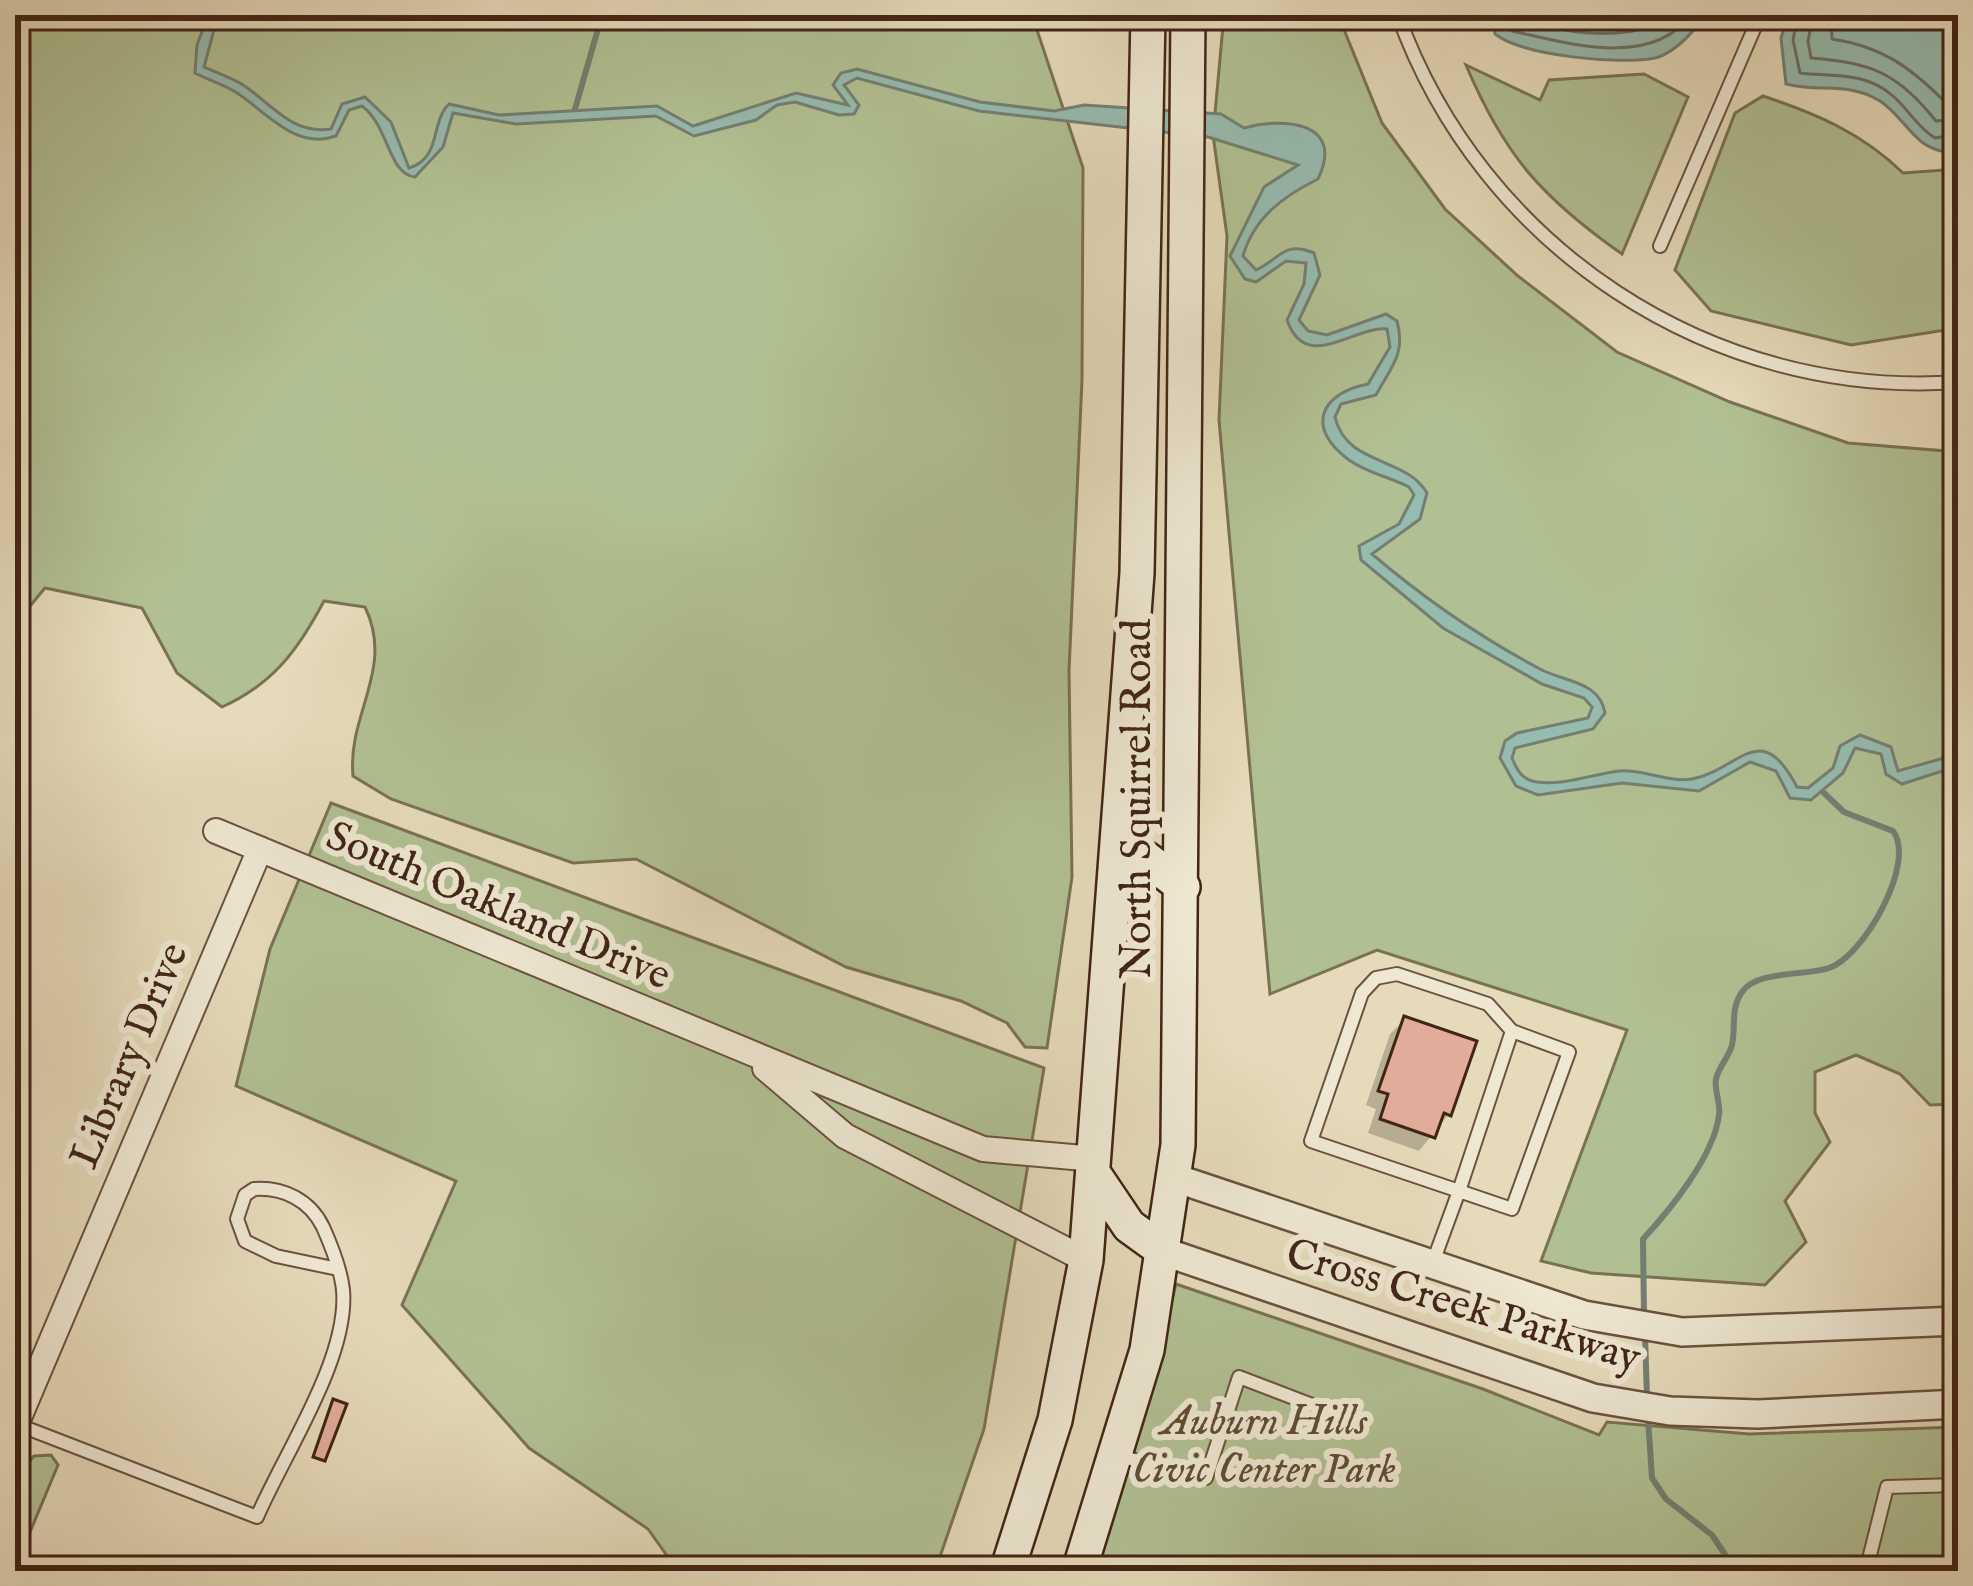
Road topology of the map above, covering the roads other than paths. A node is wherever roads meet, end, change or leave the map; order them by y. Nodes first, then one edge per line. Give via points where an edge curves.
1 (1148, 15) edge
2 (1188, 15) edge
3 (1398, 15) edge
4 (1760, 15) edge
5 (1660, 246) dead end
6 (1958, 382) edge
7 (215, 831) dead end
8 (260, 849) junction
9 (1117, 864) junction
10 (1183, 887) junction
11 (1512, 1031) junction
12 (749, 1055) junction
13 (1094, 1166) junction
14 (1175, 1178) junction
15 (1459, 1191) junction
16 (1165, 1252) junction
17 (1086, 1260) junction
18 (1433, 1262) junction
19 (338, 1269) junction
20 (1958, 1322) edge
21 (1958, 1404) edge
22 (1346, 1418) dead end
23 (16, 1425) edge
24 (1118, 1456) junction
25 (1958, 1485) edge
26 (1006, 1571) edge
27 (1079, 1571) edge
28 (1866, 1571) edge

1 - 9 main road, North Squirrel Road via 1137,573
2 - 10 main road, North Squirrel Road
3 - 6 lane via 1471,154 1528,222 1636,308 1717,346 1805,372
4 - 5 lane
7 - 8 street, South Oakland Drive
8 - 12 street, South Oakland Drive
8 - 23 street, Library Drive
9 - 10 main road via 1148,859
9 - 13 main road, North Squirrel Road
10 - 14 main road, North Squirrel Road
11 - 15 lane
11 - 15 lane via 1569,1052 1512,1209
11 - 15 lane via 1489,1004 1397,974 1376,978 1362,993 1311,1141
12 - 13 street, South Oakland Drive via 983,1149
12 - 17 street, South Oakland Drive via 845,1136
13 - 16 main road via 1129,1226
13 - 17 main road, North Squirrel Road
14 - 16 main road, North Squirrel Road
14 - 18 street, Cross Creek Parkway
15 - 18 lane
16 - 21 street, Cross Creek Parkway via 1593,1398 1758,1414
16 - 24 main road, North Squirrel Road
17 - 26 main road, North Squirrel Road via 1060,1403
18 - 20 street, Cross Creek Parkway via 1584,1315 1682,1332
19 - 19 lane via 317,1216 302,1201 268,1188 245,1195 236,1219 245,1241
19 - 23 lane via 334,1348 257,1517
22 - 24 lane via 1239,1377 1206,1478
24 - 27 main road, North Squirrel Road
25 - 28 lane via 1887,1487

